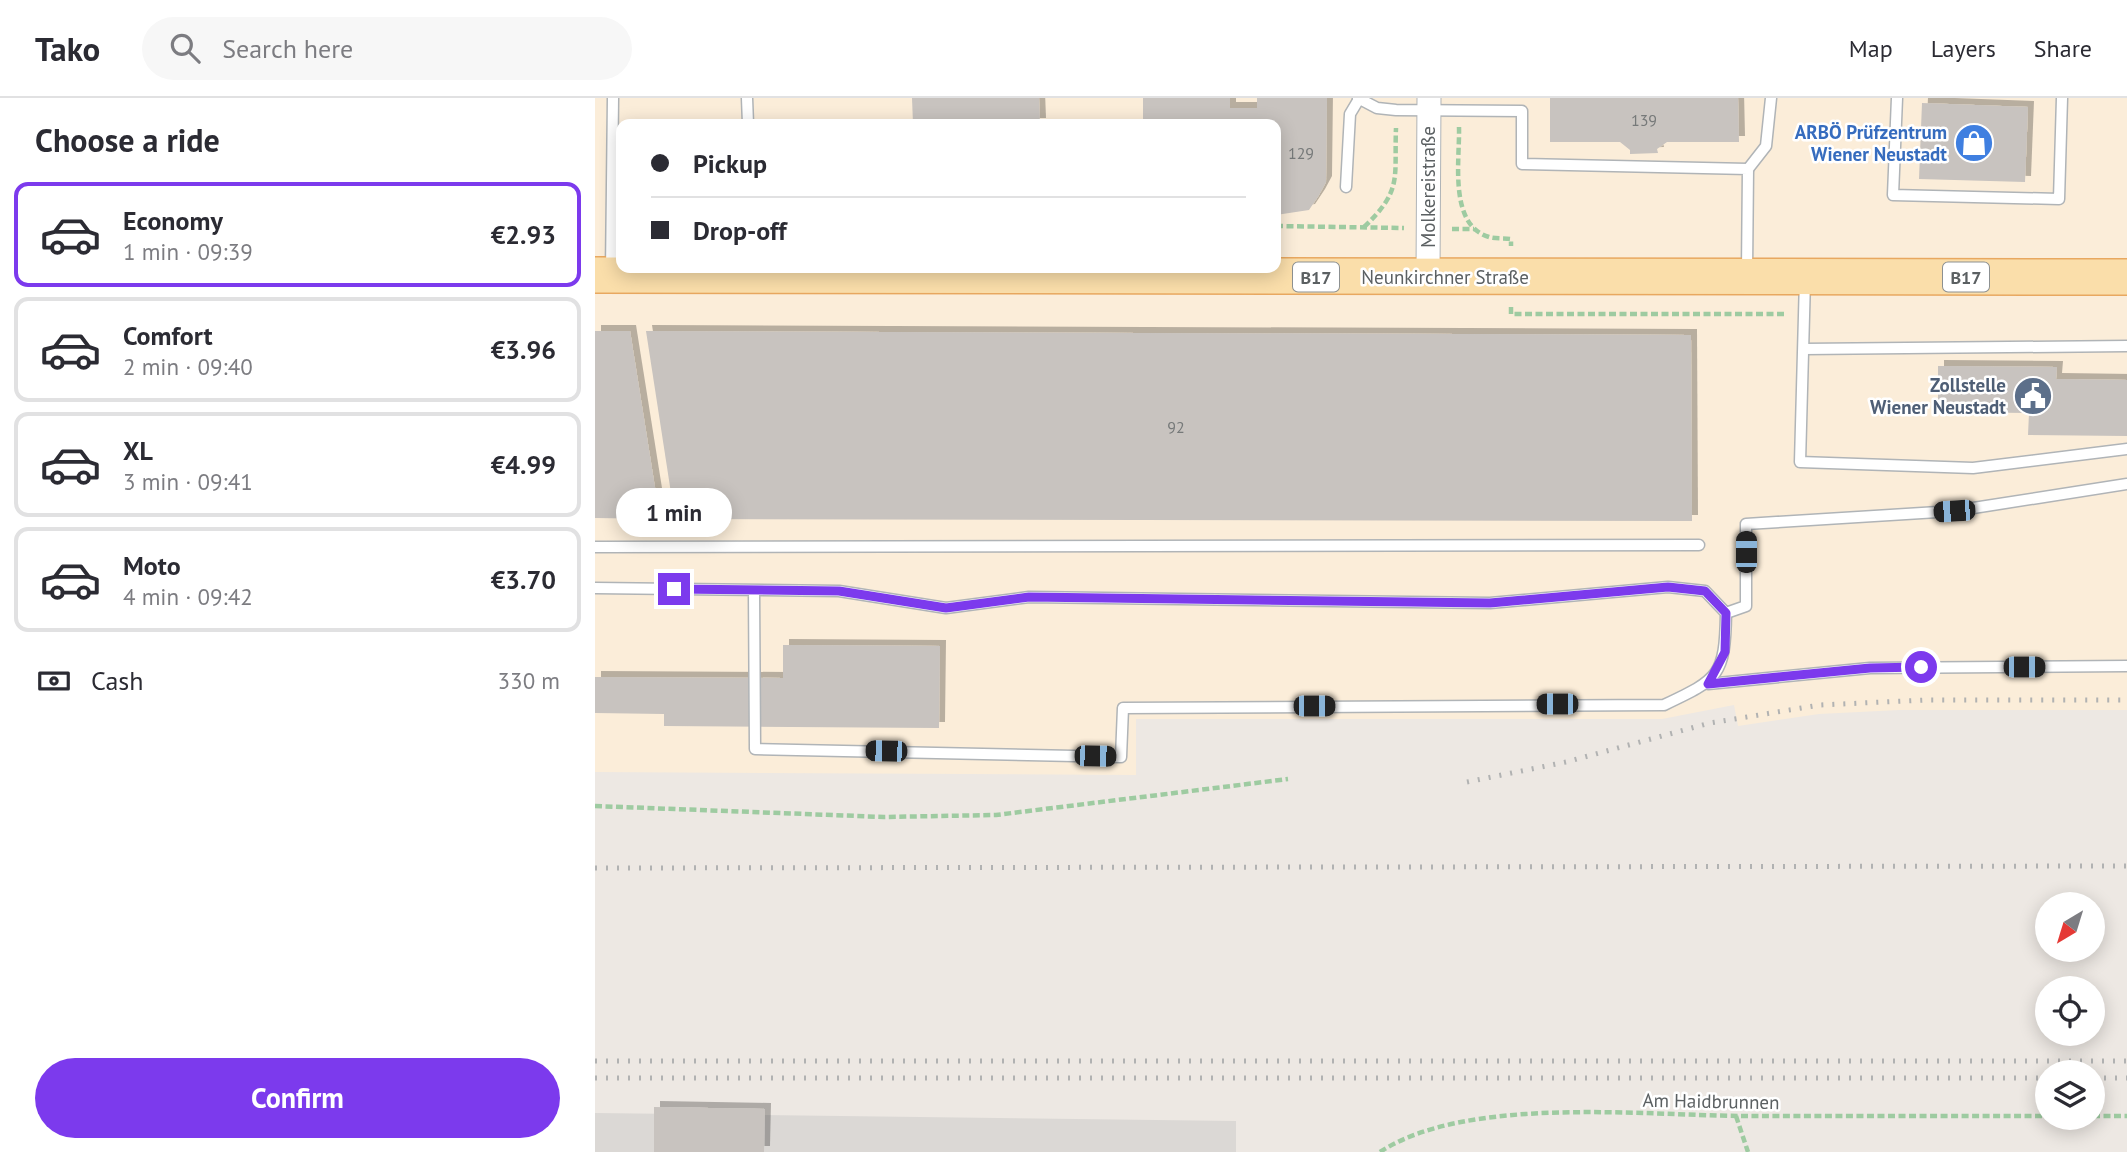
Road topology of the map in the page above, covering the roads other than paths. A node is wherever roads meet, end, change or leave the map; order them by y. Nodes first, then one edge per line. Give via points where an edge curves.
1 (613, 98) edge
2 (747, 98) edge
3 (1358, 98) edge
4 (1522, 98) edge
5 (1771, 98) edge
6 (1897, 98) edge
7 (2062, 98) edge
8 (1429, 105) edge
9 (1522, 111) junction
10 (748, 119) edge
11 (1748, 169) junction
12 (1346, 187) dead end
13 (703, 273) edge
14 (888, 273) edge
15 (603, 275) edge
16 (1428, 277) junction
17 (1747, 277) junction
18 (1805, 277) junction
19 (2127, 277) edge
20 (2127, 346) edge
21 (1804, 349) junction
22 (2127, 450) edge
23 (2127, 484) edge
24 (1699, 545) dead end
25 (595, 547) edge
26 (595, 588) edge
27 (754, 590) junction
28 (1726, 613) junction
29 (2127, 667) edge
30 (1708, 684) junction

1 - 15 lane
2 - 10 lane
3 - 8 lane via 1377,108 1396,110
3 - 12 lane via 1350,114
4 - 9 lane
5 - 11 lane via 1766,146
6 - 7 lane via 1893,195 2059,199
8 - 9 lane via 1459,112
8 - 16 street, Molkereistraße
9 - 11 lane via 1522,164
11 - 17 lane
13 - 15 main road, Neunkirchner Straße / B17
14 - 16 main road, Neunkirchner Straße / B17
16 - 17 main road, Neunkirchner Straße / B17
17 - 18 main road, Neunkirchner Straße / B17
18 - 19 main road, Neunkirchner Straße / B17
18 - 21 lane
20 - 21 lane
21 - 22 lane via 1800,462 1973,468
23 - 28 lane via 1954,511 1746,524 1746,606
24 - 25 lane
26 - 27 lane
27 - 28 lane via 839,591 946,608 1029,597 1490,603 1668,587 1705,591
27 - 30 lane via 755,749 1121,757 1122,708 1664,705
28 - 30 lane via 1725,652
29 - 30 lane via 1870,668

